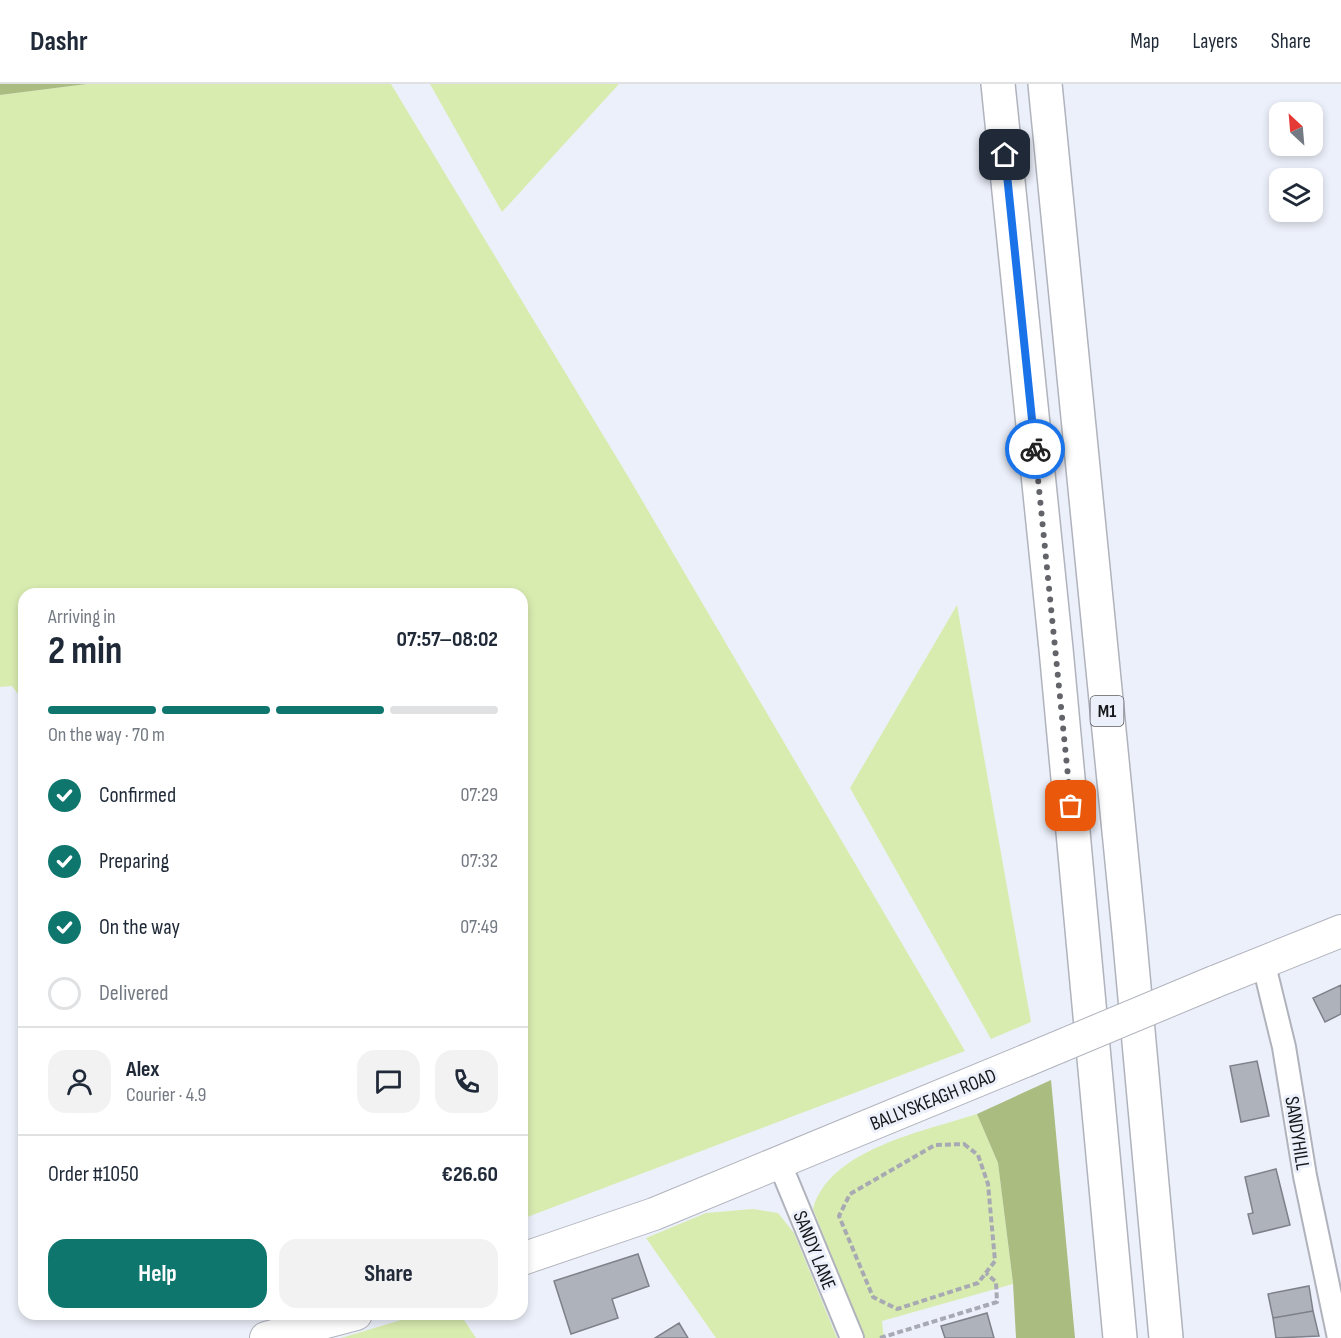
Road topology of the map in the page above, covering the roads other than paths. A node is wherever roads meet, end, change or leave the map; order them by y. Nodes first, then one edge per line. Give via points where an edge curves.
1 (998, 84) edge
2 (1045, 84) edge
3 (1341, 931) edge
4 (1263, 961) junction
5 (779, 1162) junction
6 (528, 1257) edge
7 (1336, 1304) edge
8 (334, 1320) edge
9 (266, 1338) edge
10 (852, 1338) edge
11 (1120, 1338) edge
12 (1166, 1338) edge
13 (1339, 1338) edge

1 - 11 highway, M1
2 - 12 highway, M1
3 - 4 main road, BALLYSKEAGH ROAD
4 - 5 main road, BALLYSKEAGH ROAD, bridge
4 - 7 street, SANDYHILL via 1284,1047 1305,1176
5 - 6 main road, BALLYSKEAGH ROAD via 654,1214
5 - 10 street, SANDY LANE
7 - 13 street, SANDYHILL
8 - 9 main road

